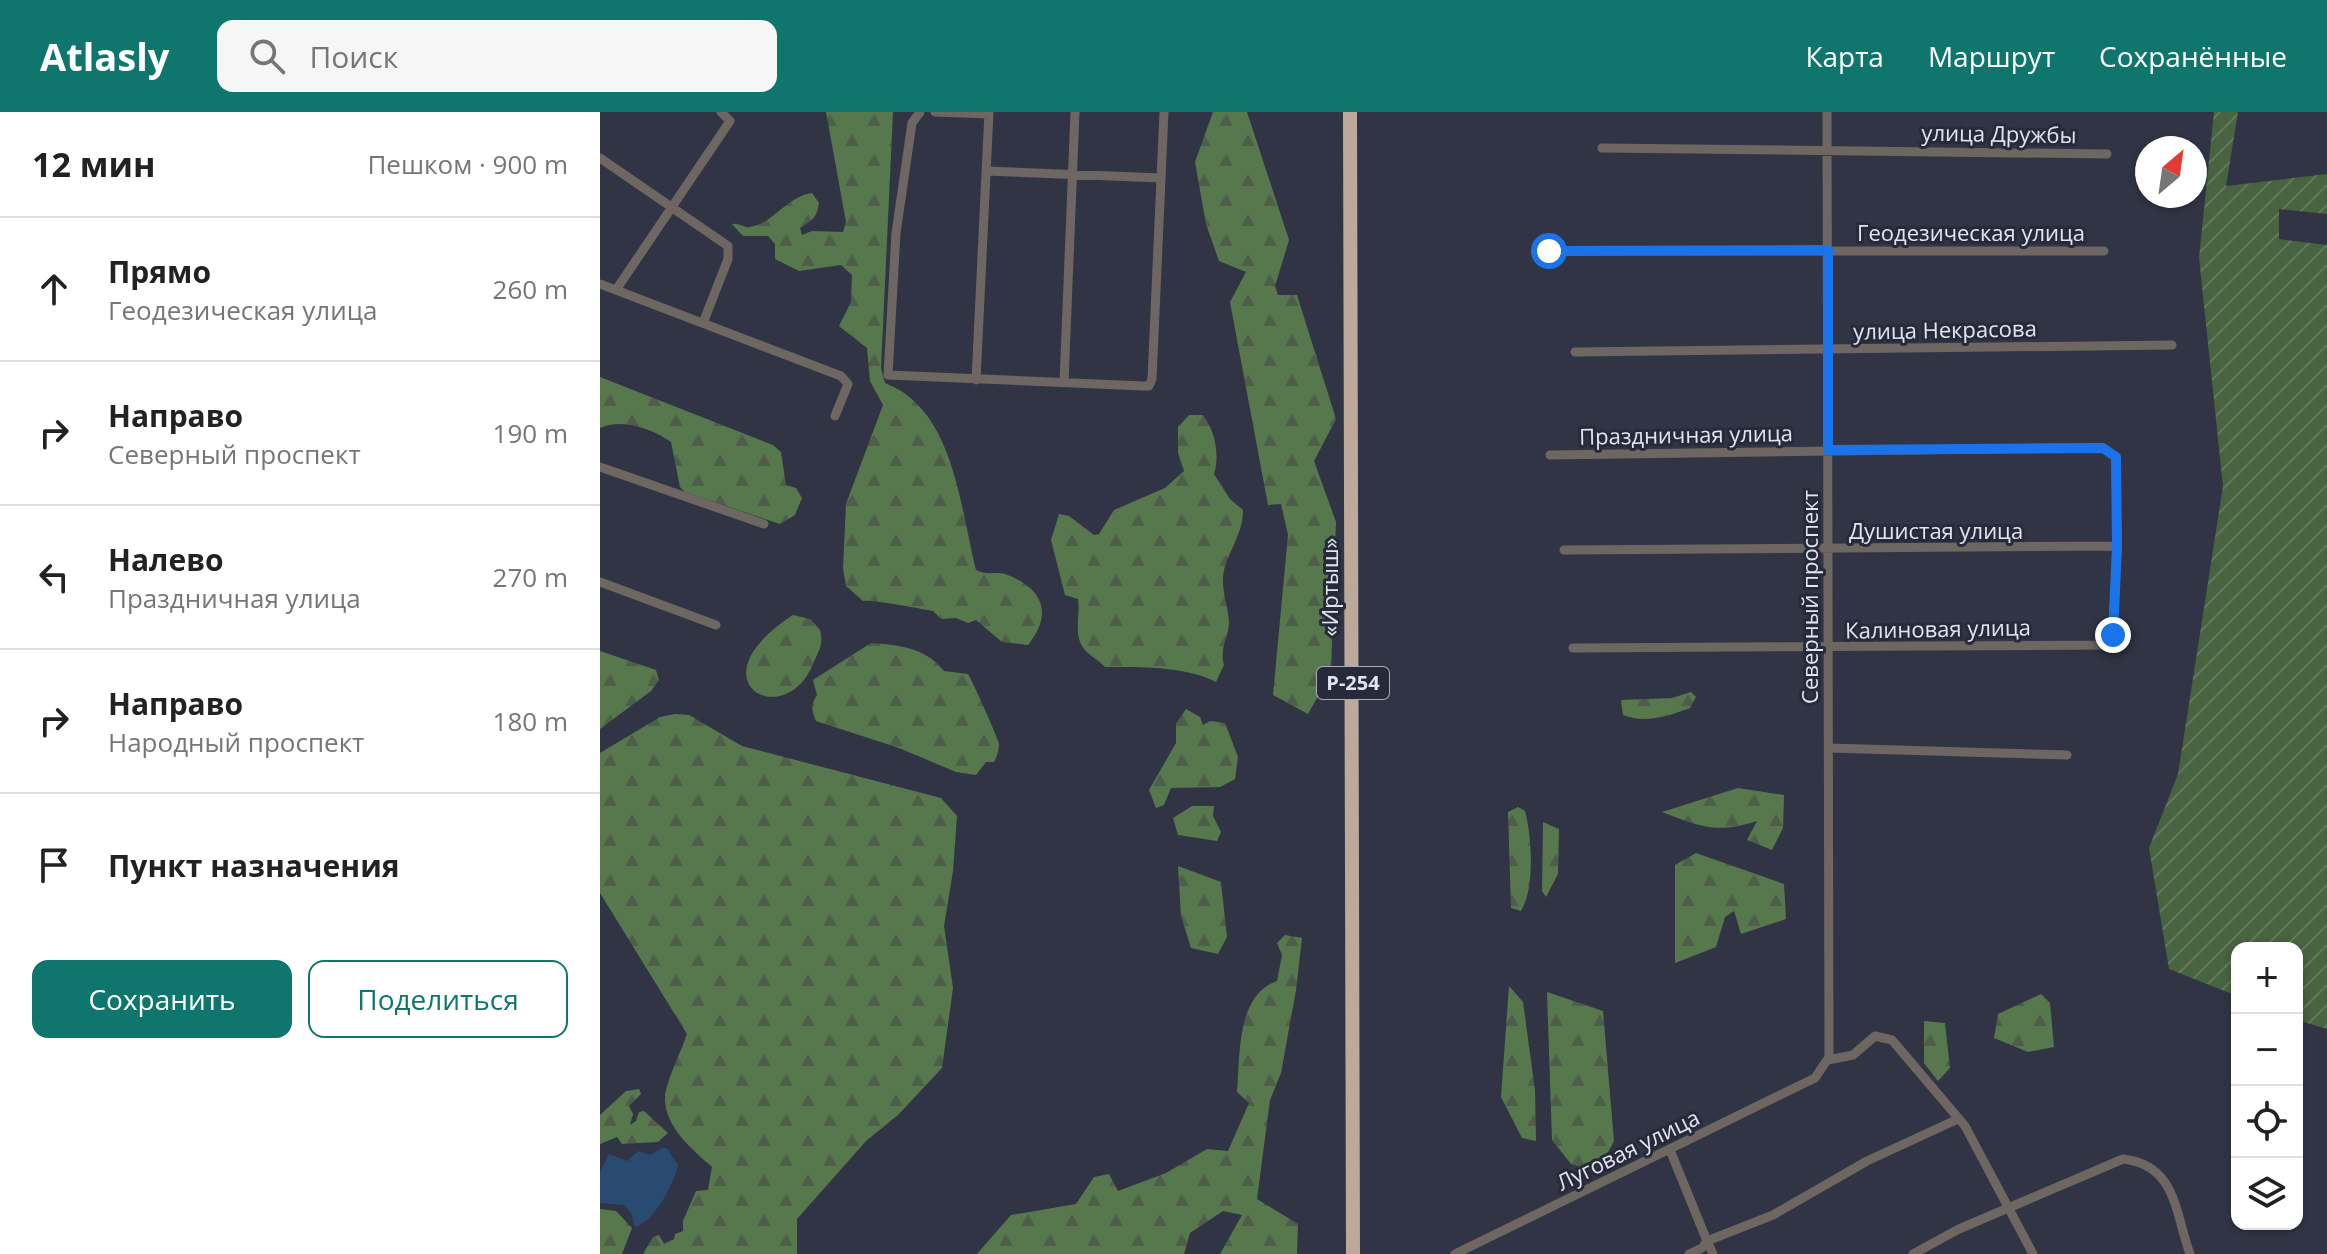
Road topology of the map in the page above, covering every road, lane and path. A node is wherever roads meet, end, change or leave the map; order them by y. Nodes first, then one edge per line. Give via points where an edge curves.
1 (721, 112) edge
2 (920, 112) edge
3 (935, 112) edge
4 (1075, 112) edge
5 (1164, 112) edge
6 (1350, 112) edge
7 (1827, 112) edge
8 (989, 113) edge
9 (1602, 148) dead end
10 (1827, 148) junction
11 (2107, 154) dead end
12 (600, 158) edge
13 (986, 171) junction
14 (1073, 174) junction
15 (1161, 178) junction
16 (671, 209) junction
17 (1828, 250) junction
18 (1549, 251) dead end
19 (2104, 251) dead end
20 (600, 284) edge
21 (616, 290) junction
22 (703, 323) junction
23 (2172, 345) dead end
24 (1828, 349) junction
25 (1575, 352) dead end
26 (976, 380) junction
27 (1064, 382) junction
28 (835, 416) dead end
29 (1828, 450) junction
30 (1550, 455) dead end
31 (600, 467) edge
32 (764, 524) dead end
33 (2117, 546) junction
34 (1564, 550) dead end
35 (1828, 550) junction
36 (600, 582) edge
37 (716, 625) dead end
38 (1573, 648) dead end
39 (1828, 648) junction
40 (1829, 748) junction
41 (2067, 755) dead end
42 (1828, 1060) junction
43 (1958, 1119) junction
44 (1670, 1150) junction
45 (2009, 1211) junction
46 (1707, 1241) junction
47 (1353, 1254) edge
48 (1455, 1254) edge
49 (1689, 1254) edge
50 (1713, 1254) edge
51 (1913, 1254) edge
52 (2033, 1254) edge
53 (2190, 1254) edge

1 - 16 street via 730,121
2 - 26 street via 912,123 896,233 886,371 893,377
3 - 8 street
4 - 14 street
5 - 15 street
6 - 47 highway, «Иртыш» / Р-254
7 - 10 street, Северный проспект
8 - 13 street
9 - 10 street, улица Дружбы
10 - 11 street, улица Дружбы
10 - 17 street, Северный проспект
12 - 16 street
13 - 14 street
13 - 26 street
14 - 15 street
14 - 27 street
15 - 27 street via 1149,386
16 - 21 street
16 - 22 street via 731,251
17 - 18 street, Геодезическая улица
17 - 19 street, Геодезическая улица
17 - 24 street, Северный проспект
20 - 21 street
21 - 22 street
22 - 28 street via 841,376 848,384
23 - 24 street, улица Некрасова
24 - 25 street, улица Некрасова
24 - 29 street, Северный проспект
26 - 27 street
29 - 30 street, Праздничная улица
29 - 33 street, Праздничная улица via 2111,451 2116,457
29 - 35 street, Северный проспект
31 - 32 street
33 - 35 street, Душистая улица
33 - 39 street, Калиновая улица via 2107,645
34 - 35 street, Душистая улица
35 - 39 street, Северный проспект
36 - 37 street
38 - 39 street, Калиновая улица
39 - 40 street, Северный проспект
40 - 41 street
40 - 42 street, Северный проспект
42 - 43 street via 1844,1059 1875,1036 1886,1035
42 - 44 street, Луговая улица via 1815,1078
43 - 45 street
43 - 46 street via 1867,1161 1773,1215
44 - 46 street
44 - 48 street, Луговая улица
45 - 51 street via 1959,1229
45 - 52 street
45 - 53 street via 2116,1160 2142,1162 2156,1171 2175,1204
46 - 49 street
46 - 50 street

